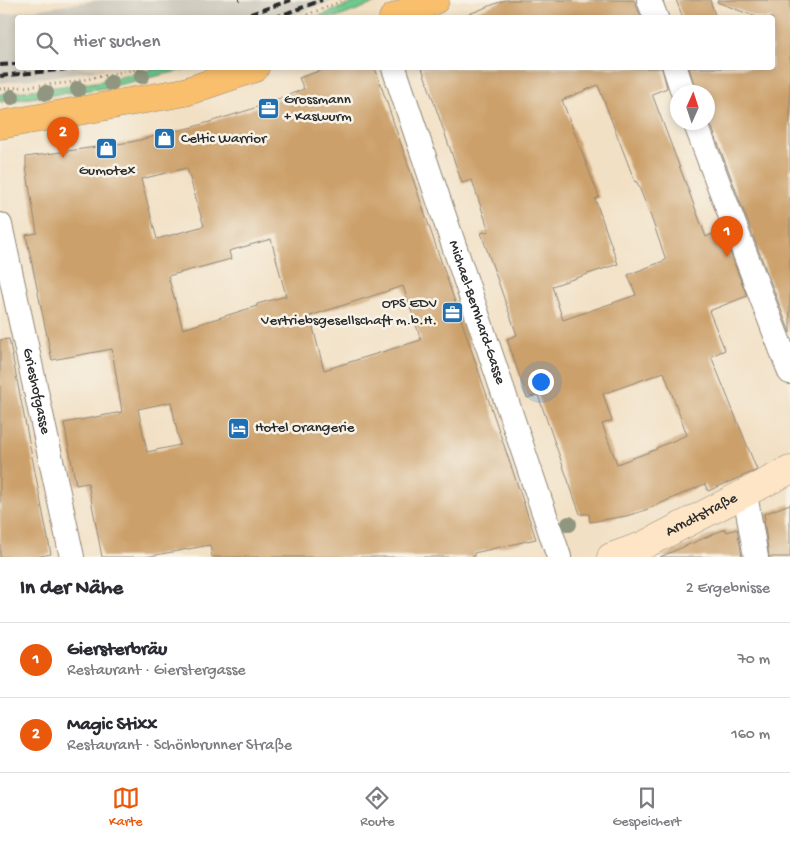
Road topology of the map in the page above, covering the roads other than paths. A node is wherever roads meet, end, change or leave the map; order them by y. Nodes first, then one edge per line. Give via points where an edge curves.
1 (435, 0) edge
2 (649, 0) edge
3 (400, 15) edge
4 (655, 15) edge
5 (249, 70) edge
6 (395, 70) edge
7 (676, 70) edge
8 (681, 85) edge
9 (0, 126) edge
10 (698, 130) edge
11 (0, 225) edge
12 (790, 372) edge
13 (790, 470) edge
14 (745, 494) junction
15 (643, 551) edge
16 (72, 557) edge
17 (559, 557) edge
18 (611, 557) edge
19 (756, 557) edge

1 - 3 main road
2 - 4 street
5 - 9 main road via 185,92
6 - 17 street, Michael-Bernhard-Gasse
7 - 8 street
10 - 12 street
11 - 16 street, Grieshofgasse
13 - 14 street, Arndtstraße
14 - 15 street, Arndtstraße
14 - 19 street
15 - 18 street, Arndtstraße

